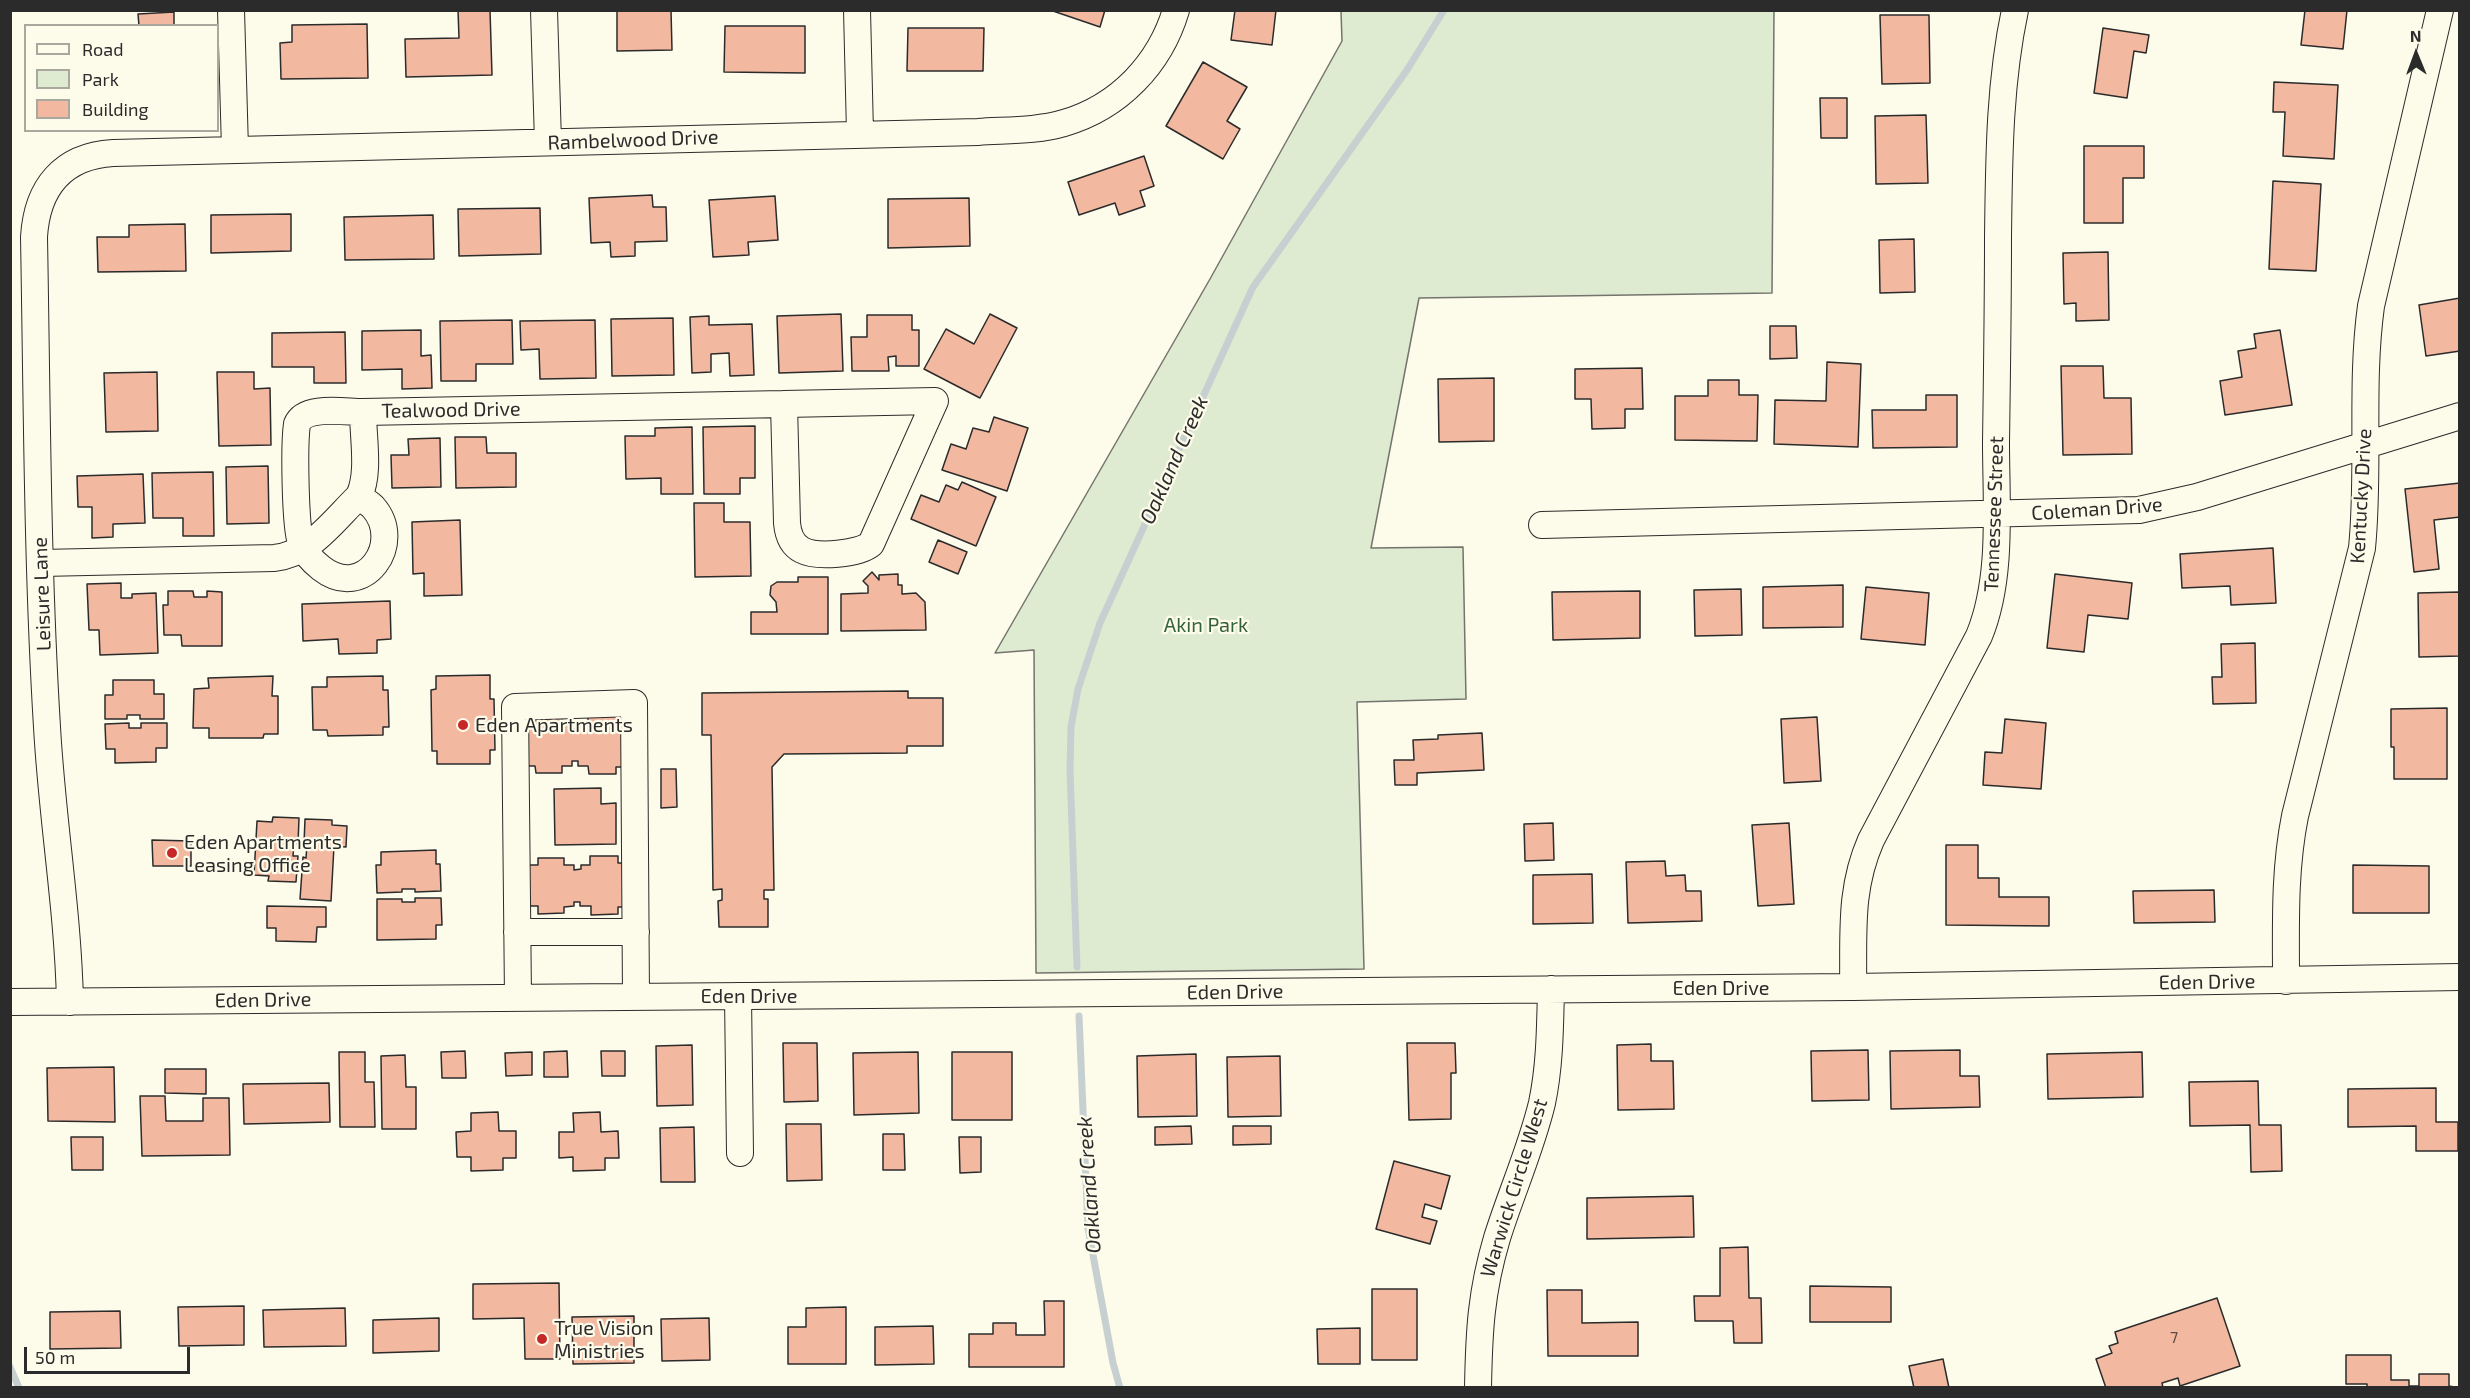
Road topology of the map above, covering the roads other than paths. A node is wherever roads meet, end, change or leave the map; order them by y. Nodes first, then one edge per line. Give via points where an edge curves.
1 (231, 10) edge
2 (544, 10) edge
3 (857, 10) edge
4 (1176, 10) edge
5 (2015, 10) edge
6 (2440, 10) edge
7 (860, 133) junction
8 (548, 142) junction
9 (235, 149) junction
10 (49, 188) joint
11 (784, 404) junction
12 (363, 412) junction
13 (2460, 416) edge
14 (2365, 446) junction
15 (358, 496) junction
16 (1996, 515) junction
17 (1542, 525) dead end
18 (304, 549) junction
19 (41, 563) junction
20 (517, 932) junction
21 (636, 932) junction
22 (2460, 977) edge
23 (2286, 981) junction
24 (1853, 987) junction
25 (1551, 989) junction
26 (738, 996) junction
27 (636, 997) junction
28 (518, 998) junction
29 (10, 1002) edge
30 (70, 1002) junction
31 (740, 1153) dead end
32 (1478, 1388) edge

1 - 9 street
2 - 8 street
3 - 7 street
4 - 7 street, Rambelwood Drive via 1165,41 1136,81 1110,102 1079,118 1012,130
5 - 16 street, Tennessee Street via 2004,75 1999,148
6 - 14 street, Kentucky Drive via 2372,300
7 - 8 street, Rambelwood Drive
8 - 9 street, Rambelwood Drive
9 - 10 street, Rambelwood Drive via 93,155 69,165
10 - 19 street, Leisure Lane via 36,216 33,237
11 - 11 street, Tealwood Drive via 787,523 791,539 809,553 852,553 864,549 878,532 935,401
11 - 12 street, Tealwood Drive
12 - 15 street, Tealwood Drive via 364,481
12 - 18 street via 308,413 298,421 298,520
13 - 14 street, Coleman Drive
14 - 16 street, Coleman Drive via 2159,507
14 - 23 street, Kentucky Drive via 2365,506 2359,564 2288,854
15 - 18 street
15 - 18 street via 373,508 385,537 377,562 366,573 348,579 335,578 314,563
16 - 17 street, Coleman Drive
16 - 24 street, Tennessee Street via 1992,592 1984,625 1859,870 1854,904
18 - 19 street via 274,558
19 - 30 street, Leisure Lane via 47,730
20 - 21 street
20 - 21 street via 515,707 634,703
20 - 28 street
21 - 27 street
22 - 23 street, Eden Drive
23 - 24 street, Eden Drive
24 - 25 street, Eden Drive
25 - 26 street, Eden Drive
25 - 32 street, Warwick Circle West via 1545,1084 1484,1290
26 - 27 street, Eden Drive
26 - 31 street
27 - 28 street, Eden Drive
28 - 30 street, Eden Drive
29 - 30 street, Eden Drive

